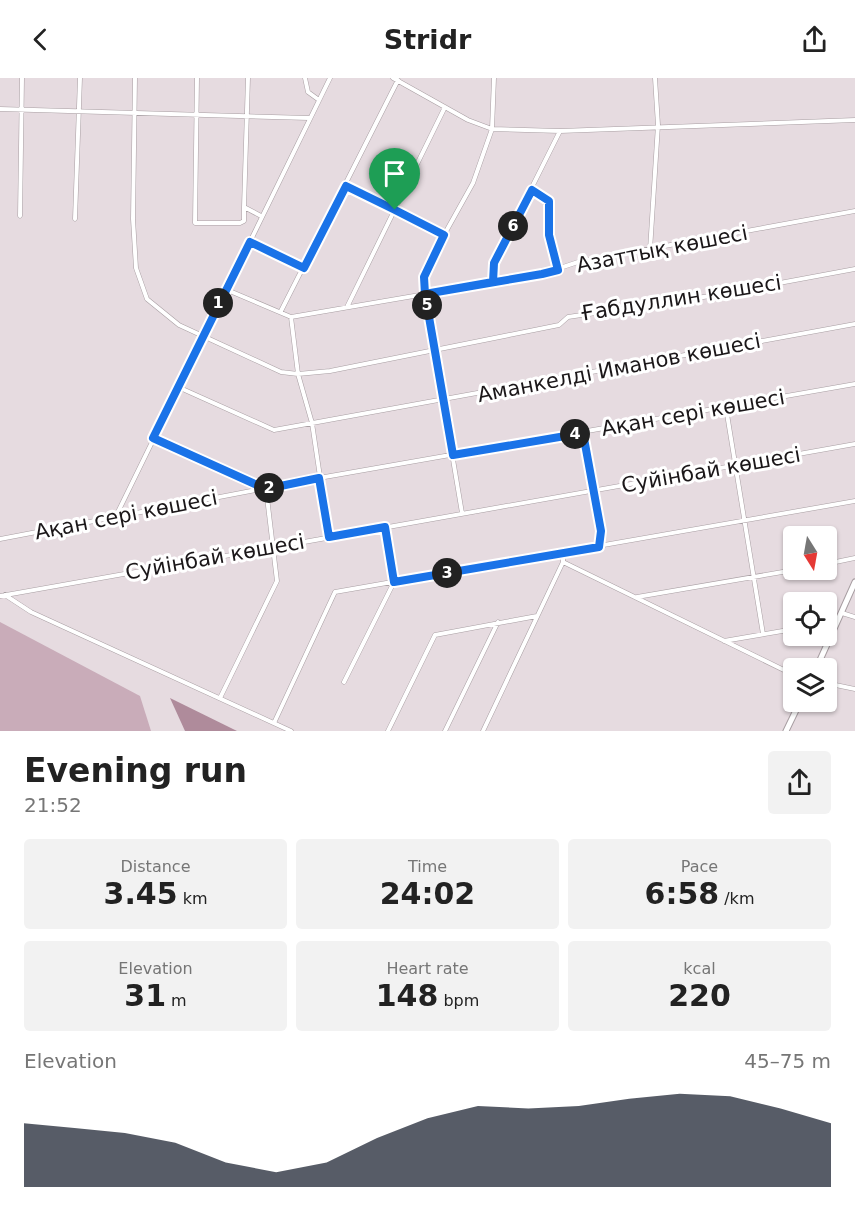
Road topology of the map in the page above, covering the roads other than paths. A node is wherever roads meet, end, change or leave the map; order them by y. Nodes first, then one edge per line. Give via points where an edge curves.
1 (22, 78) edge
2 (80, 78) edge
3 (135, 78) edge
4 (197, 78) edge
5 (248, 78) edge
6 (305, 78) edge
7 (330, 78) edge
8 (494, 78) edge
9 (655, 78) edge
10 (395, 79) edge
11 (319, 100) junction
12 (445, 107) junction
13 (0, 109) edge
14 (22, 110) junction
15 (80, 110) junction
16 (135, 112) junction
17 (197, 113) junction
18 (248, 115) junction
19 (309, 118) junction
20 (855, 120) edge
21 (658, 125) junction
22 (492, 129) junction
23 (560, 131) junction
24 (346, 186) junction
25 (532, 190) junction
26 (244, 207) junction
27 (395, 210) junction
28 (855, 211) edge
29 (20, 216) dead end
30 (261, 216) junction
31 (75, 219) dead end
32 (444, 235) junction
33 (250, 242) junction
34 (650, 250) junction
35 (304, 268) junction
36 (855, 269) edge
37 (558, 270) junction
38 (493, 282) junction
39 (225, 288) junction
40 (425, 294) junction
41 (347, 307) junction
42 (281, 311) junction
43 (291, 316) junction
44 (855, 324) edge
45 (203, 336) junction
46 (435, 349) junction
47 (298, 374) junction
48 (855, 384) edge
49 (178, 387) junction
50 (444, 400) junction
51 (726, 408) junction
52 (312, 423) junction
53 (583, 433) junction
54 (153, 438) junction
55 (855, 444) edge
56 (453, 455) junction
57 (737, 465) junction
58 (319, 478) junction
59 (266, 489) junction
60 (593, 491) junction
61 (855, 501) edge
62 (462, 513) junction
63 (114, 518) junction
64 (744, 521) junction
65 (385, 527) junction
66 (329, 537) junction
67 (0, 539) edge
68 (274, 546) junction
69 (599, 547) junction
70 (563, 553) junction
71 (855, 558) edge
72 (563, 562) junction
73 (837, 562) edge
74 (783, 572) edge
75 (754, 578) junction
76 (394, 582) junction
77 (855, 582) edge
78 (2, 595) edge
79 (636, 597) junction
80 (842, 613) junction
81 (537, 616) junction
82 (855, 616) edge
83 (498, 621) junction
84 (837, 623) edge
85 (783, 631) edge
86 (763, 634) junction
87 (724, 641) junction
88 (783, 670) edge
89 (344, 682) dead end
90 (837, 685) edge
91 (855, 689) edge
92 (220, 698) junction
93 (795, 712) edge
94 (274, 723) junction
95 (291, 731) edge
96 (388, 731) edge
97 (445, 731) edge
98 (483, 731) edge
99 (786, 731) edge

1 - 14 street
2 - 15 street
3 - 16 street, Ғабдуллин көшесі
4 - 17 street
5 - 18 street
6 - 11 street via 306,88
7 - 11 street
8 - 22 street
9 - 21 street
10 - 12 street
10 - 24 street
11 - 19 street
12 - 22 street
12 - 27 street
13 - 14 street
14 - 15 street
14 - 29 street
15 - 16 street
15 - 31 street
16 - 17 street
16 - 45 street, Ғабдуллин көшесі via 135,268 147,299 179,325
17 - 18 street
17 - 26 street via 195,223 240,223 244,221
18 - 19 street
18 - 26 street
19 - 30 street
20 - 21 street
21 - 23 street
21 - 34 street
22 - 23 street
22 - 32 street via 473,183
23 - 25 street
24 - 27 street
24 - 35 street
25 - 37 street via 549,201 549,235
25 - 38 street via 494,263
26 - 30 street
27 - 32 street
27 - 41 street
28 - 34 street, Азаттық көшесі
30 - 33 street
32 - 40 street via 424,277
33 - 35 street
33 - 39 street
34 - 37 street, Азаттық көшесі via 578,261
35 - 42 street
36 - 46 street, Ғабдуллин көшесі via 568,317 559,324
37 - 38 street, Азаттық көшесі
38 - 40 street, Азаттық көшесі
39 - 42 street
39 - 45 street
40 - 41 street, Азаттық көшесі
40 - 46 street
41 - 43 street, Азаттық көшесі
42 - 43 street
43 - 47 street
44 - 50 street, Аманкелді Иманов көшесі
45 - 47 street, Ғабдуллин көшесі via 281,372
45 - 49 street
46 - 47 street, Ғабдуллин көшесі
46 - 50 street
47 - 52 street
48 - 51 street, Ақан сері көшесі
49 - 52 street, Аманкелді Иманов көшесі via 274,430
49 - 54 street
50 - 52 street, Аманкелді Иманов көшесі
50 - 56 street
51 - 53 street, Ақан сері көшесі
51 - 57 street
52 - 58 street
53 - 56 street, Ақан сері көшесі
53 - 60 street
54 - 59 street
54 - 63 street
55 - 57 street, Суйінбай көшесі
56 - 58 street, Ақан сері көшесі
56 - 62 street
57 - 60 street, Суйінбай көшесі
57 - 64 street
58 - 59 street, Ақан сері көшесі
58 - 66 street
59 - 63 street, Ақан сері көшесі
59 - 68 street
60 - 62 street, Суйінбай көшесі
60 - 69 street via 601,531
61 - 64 street
62 - 65 street, Суйінбай көшесі
63 - 67 street, Ақан сері көшесі
64 - 69 street
64 - 75 street
65 - 66 street, Суйінбай көшесі
65 - 76 street
66 - 68 street, Суйінбай көшесі
68 - 78 street, Суйінбай көшесі
68 - 92 street via 277,581
69 - 70 street
70 - 72 street
70 - 76 street
71 - 73 street
72 - 79 street
72 - 81 street
74 - 75 street
75 - 79 street
75 - 86 street
76 - 89 street
76 - 94 street via 335,592
77 - 80 main road
78 - 92 street
79 - 87 street
80 - 82 street
80 - 84 main road
81 - 83 street
81 - 98 street
83 - 96 street via 435,635
83 - 97 street
85 - 86 street
86 - 87 street
87 - 88 street
90 - 91 street
92 - 94 street
93 - 99 main road
94 - 95 street

